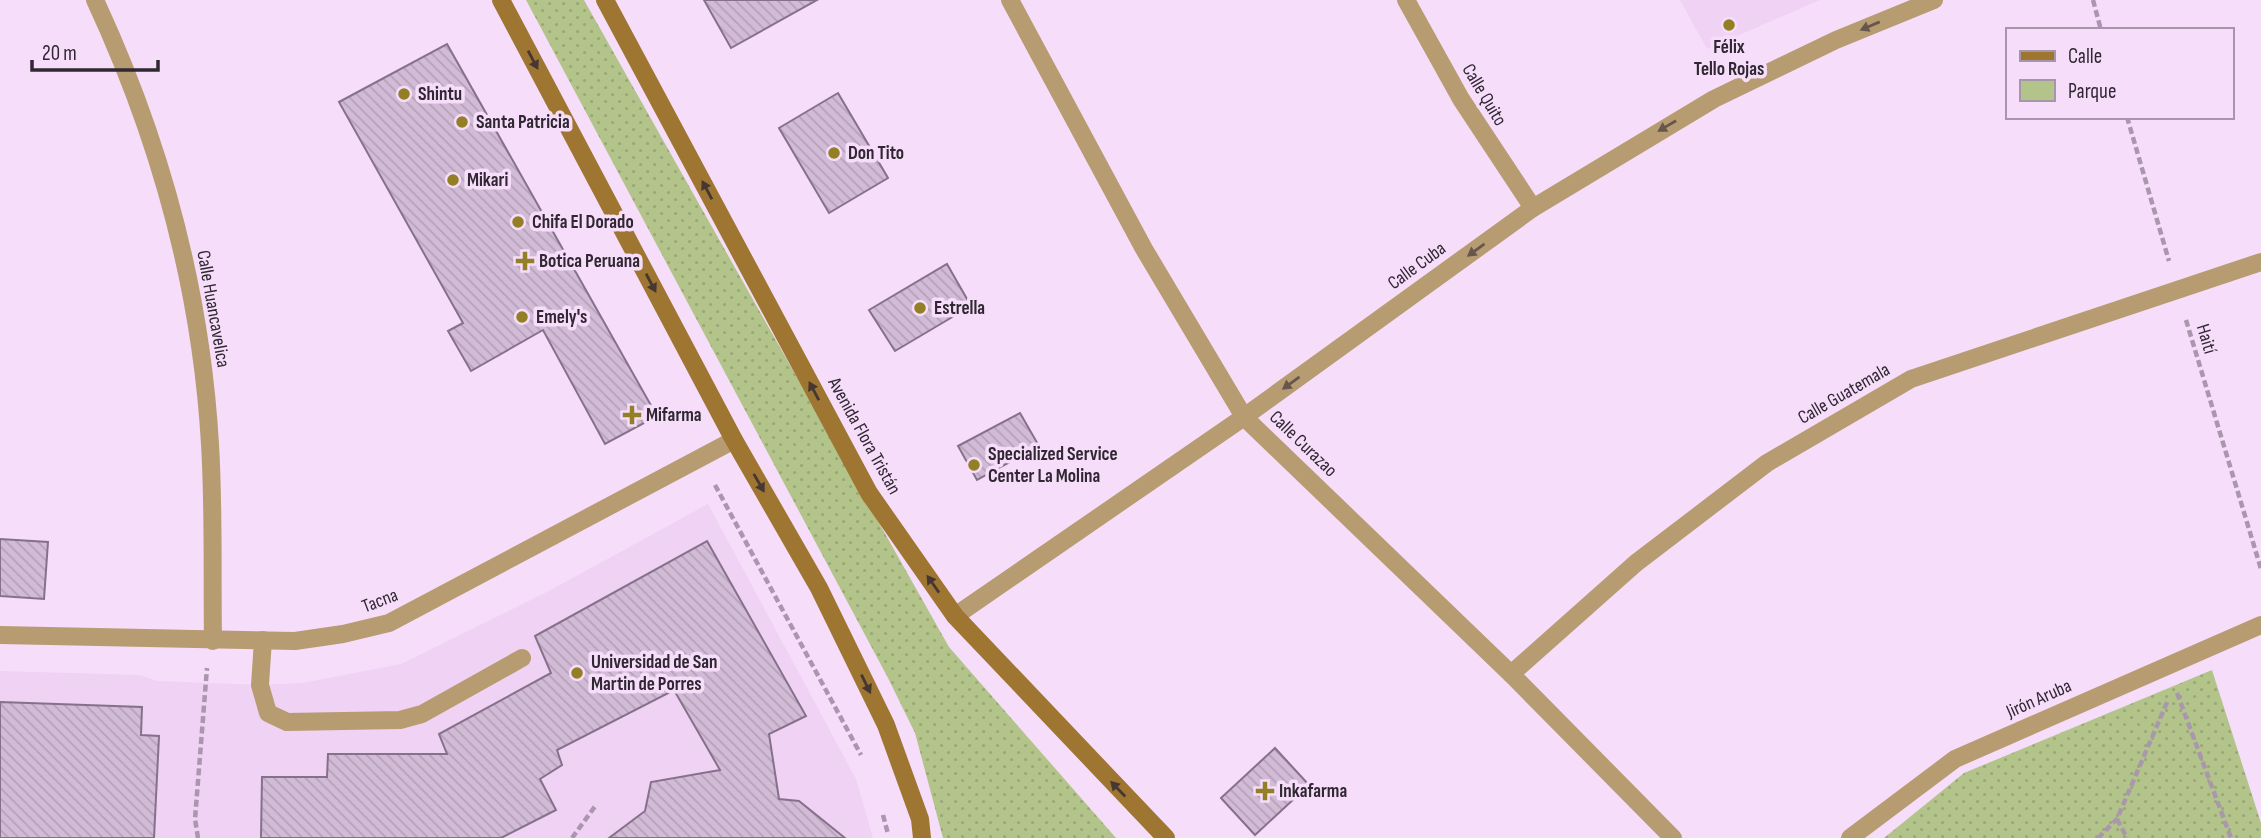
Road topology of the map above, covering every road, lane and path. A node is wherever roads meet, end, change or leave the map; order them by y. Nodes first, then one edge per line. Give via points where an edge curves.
1 (95, 0) edge
2 (501, 0) edge
3 (605, 0) edge
4 (1010, 0) edge
5 (1406, 0) edge
6 (1934, 0) edge
7 (2093, 0) edge
8 (2100, 28) edge
9 (2128, 119) edge
10 (1533, 208) junction
11 (2261, 262) edge
12 (2176, 288) junction
13 (1244, 417) junction
14 (734, 440) junction
15 (700, 457) junction
16 (2261, 569) edge
17 (955, 616) junction
18 (2261, 625) edge
19 (0, 635) edge
20 (262, 640) junction
21 (213, 641) junction
22 (522, 658) dead end
23 (1511, 674) junction
24 (866, 763) dead end
25 (596, 805) dead end
26 (882, 813) dead end
27 (2117, 819) junction
28 (198, 838) edge
29 (572, 838) edge
30 (889, 838) edge
31 (922, 838) edge
32 (1166, 838) edge
33 (1673, 838) edge
34 (1850, 838) edge
35 (2098, 838) edge
36 (2127, 838) edge
37 (2231, 838) edge

1 - 21 street, Calle Huancavelica via 143,115 195,312 210,443
2 -> 14 main road
17 -> 3 main road, Avenida Flora Tristán via 869,493
4 - 13 street, Calle Curazao via 1144,249
5 - 10 street, Calle Quito via 1461,99
6 -> 10 street, Calle Cuba via 1714,99
7 - 8 path
9 - 12 path, Haití
10 -> 13 street, Calle Cuba
11 - 12 street, Calle Guatemala
12 - 16 path, Haití
12 - 23 street, Calle Guatemala via 1911,379 1767,463 1636,563
13 - 17 street, Calle Cuba
13 - 23 street, Calle Curazao
14 - 15 street, Tacna
14 -> 31 main road via 819,589 886,725 920,819
15 - 20 street, Tacna via 389,623 344,635
15 - 24 path
32 -> 17 main road, Avenida Flora Tristán
18 - 34 street, Jirón Aruba via 1955,759
19 - 21 street, Tacna
20 - 21 street, Tacna
20 - 22 street via 260,685 268,713 287,722 400,720 422,714
21 - 28 path via 204,684 195,819
23 - 33 street, Calle Curazao
25 - 29 path
26 - 30 path
27 - 35 path
27 - 36 path
27 - 37 path via 2174,685

